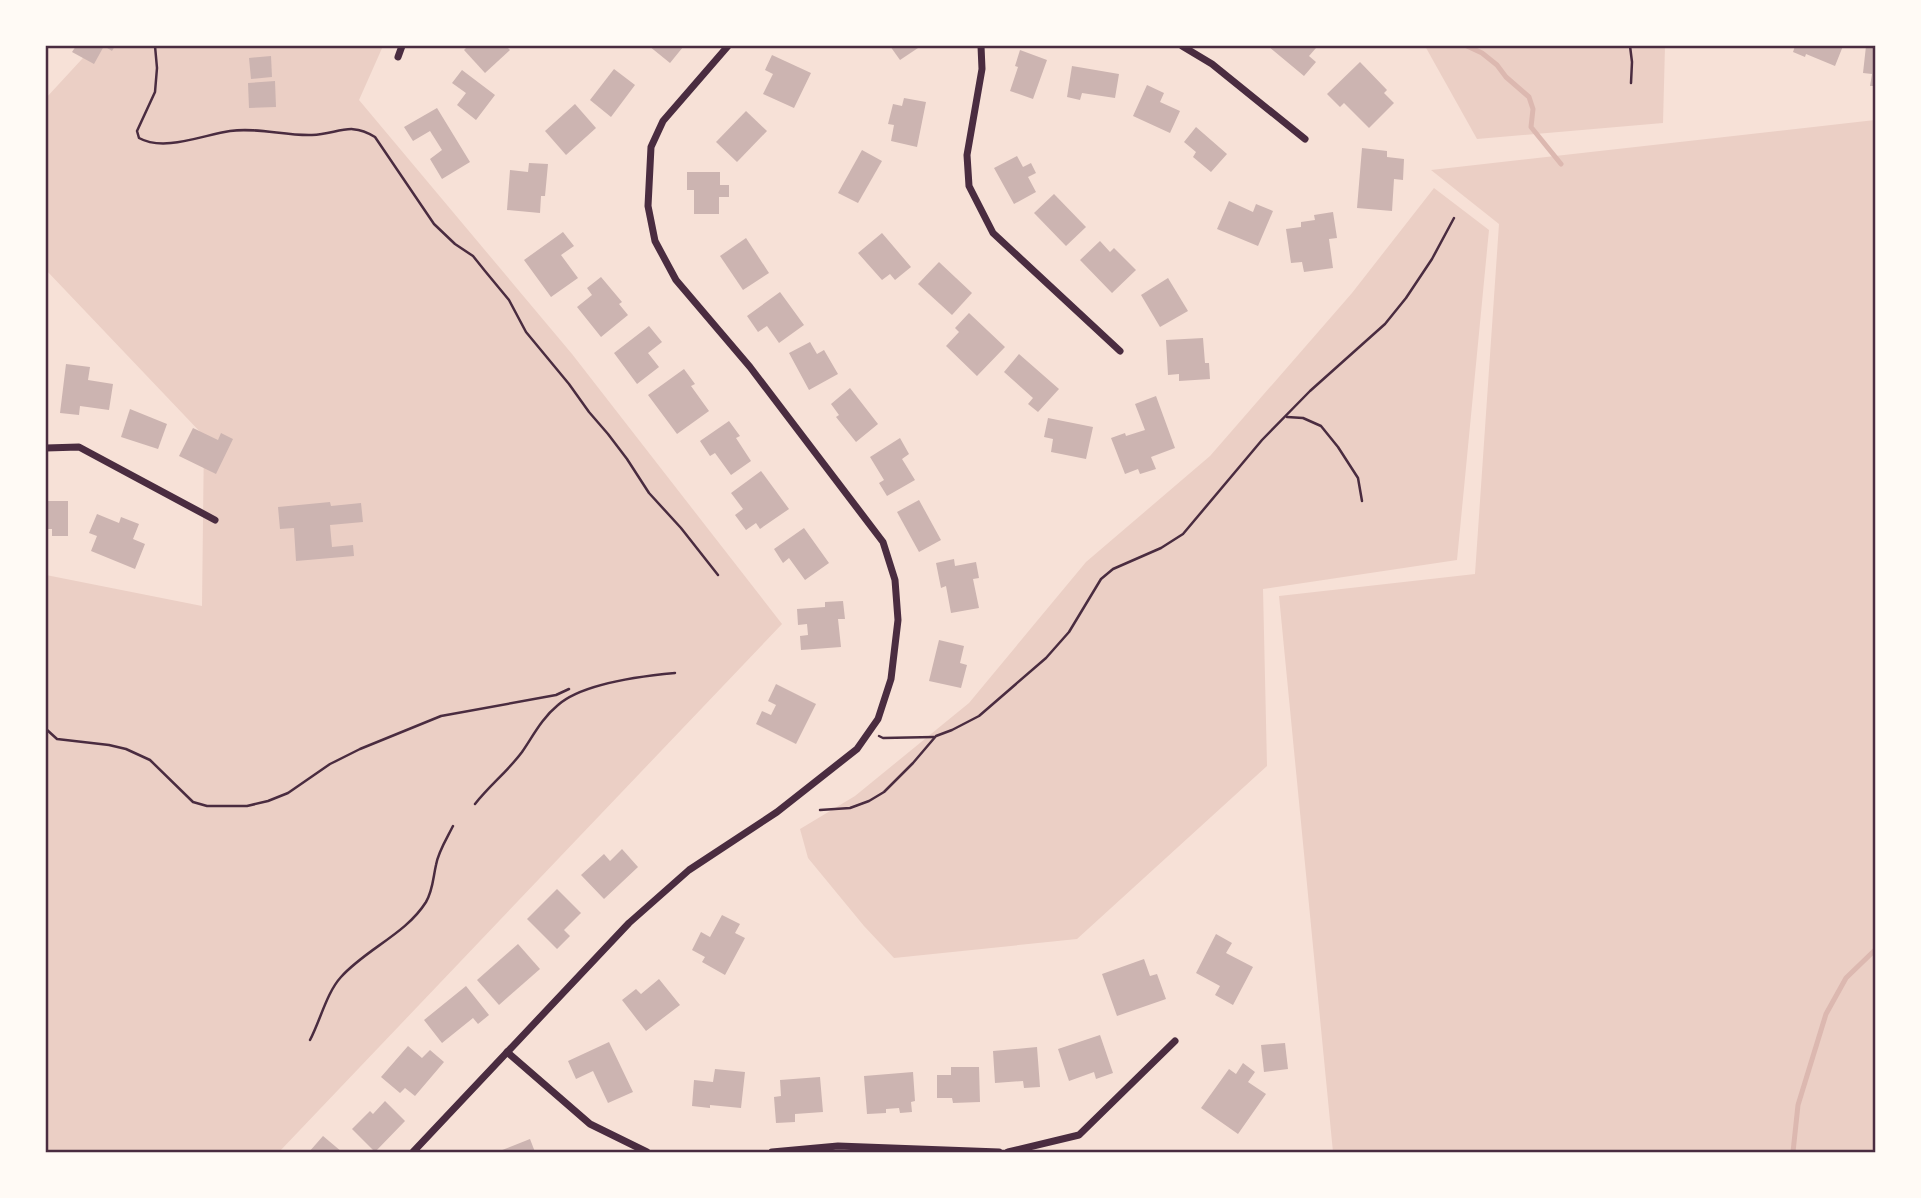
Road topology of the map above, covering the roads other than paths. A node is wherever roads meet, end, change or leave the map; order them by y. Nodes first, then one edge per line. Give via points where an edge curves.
1 (402, 46) edge
2 (728, 46) edge
3 (981, 46) edge
4 (1181, 46) edge
5 (398, 57) dead end
6 (1305, 139) dead end
7 (1120, 351) dead end
8 (46, 448) edge
9 (215, 520) dead end
10 (1175, 1041) dead end
11 (507, 1052) junction
12 (413, 1153) edge
13 (647, 1153) edge
14 (772, 1153) edge
15 (999, 1153) edge
16 (1008, 1153) edge

1 - 5 street
2 - 11 street via 663,121 651,147 648,206 655,241 676,280 750,366 883,542 895,580 898,620 891,679 878,719 857,749 777,812 689,870 629,923
3 - 7 street via 982,69 967,155 969,186 993,233
4 - 6 street via 1212,64
8 - 9 street via 79,447
10 - 16 street via 1079,1135
11 - 12 street
11 - 13 street via 590,1124
14 - 15 street via 838,1146

